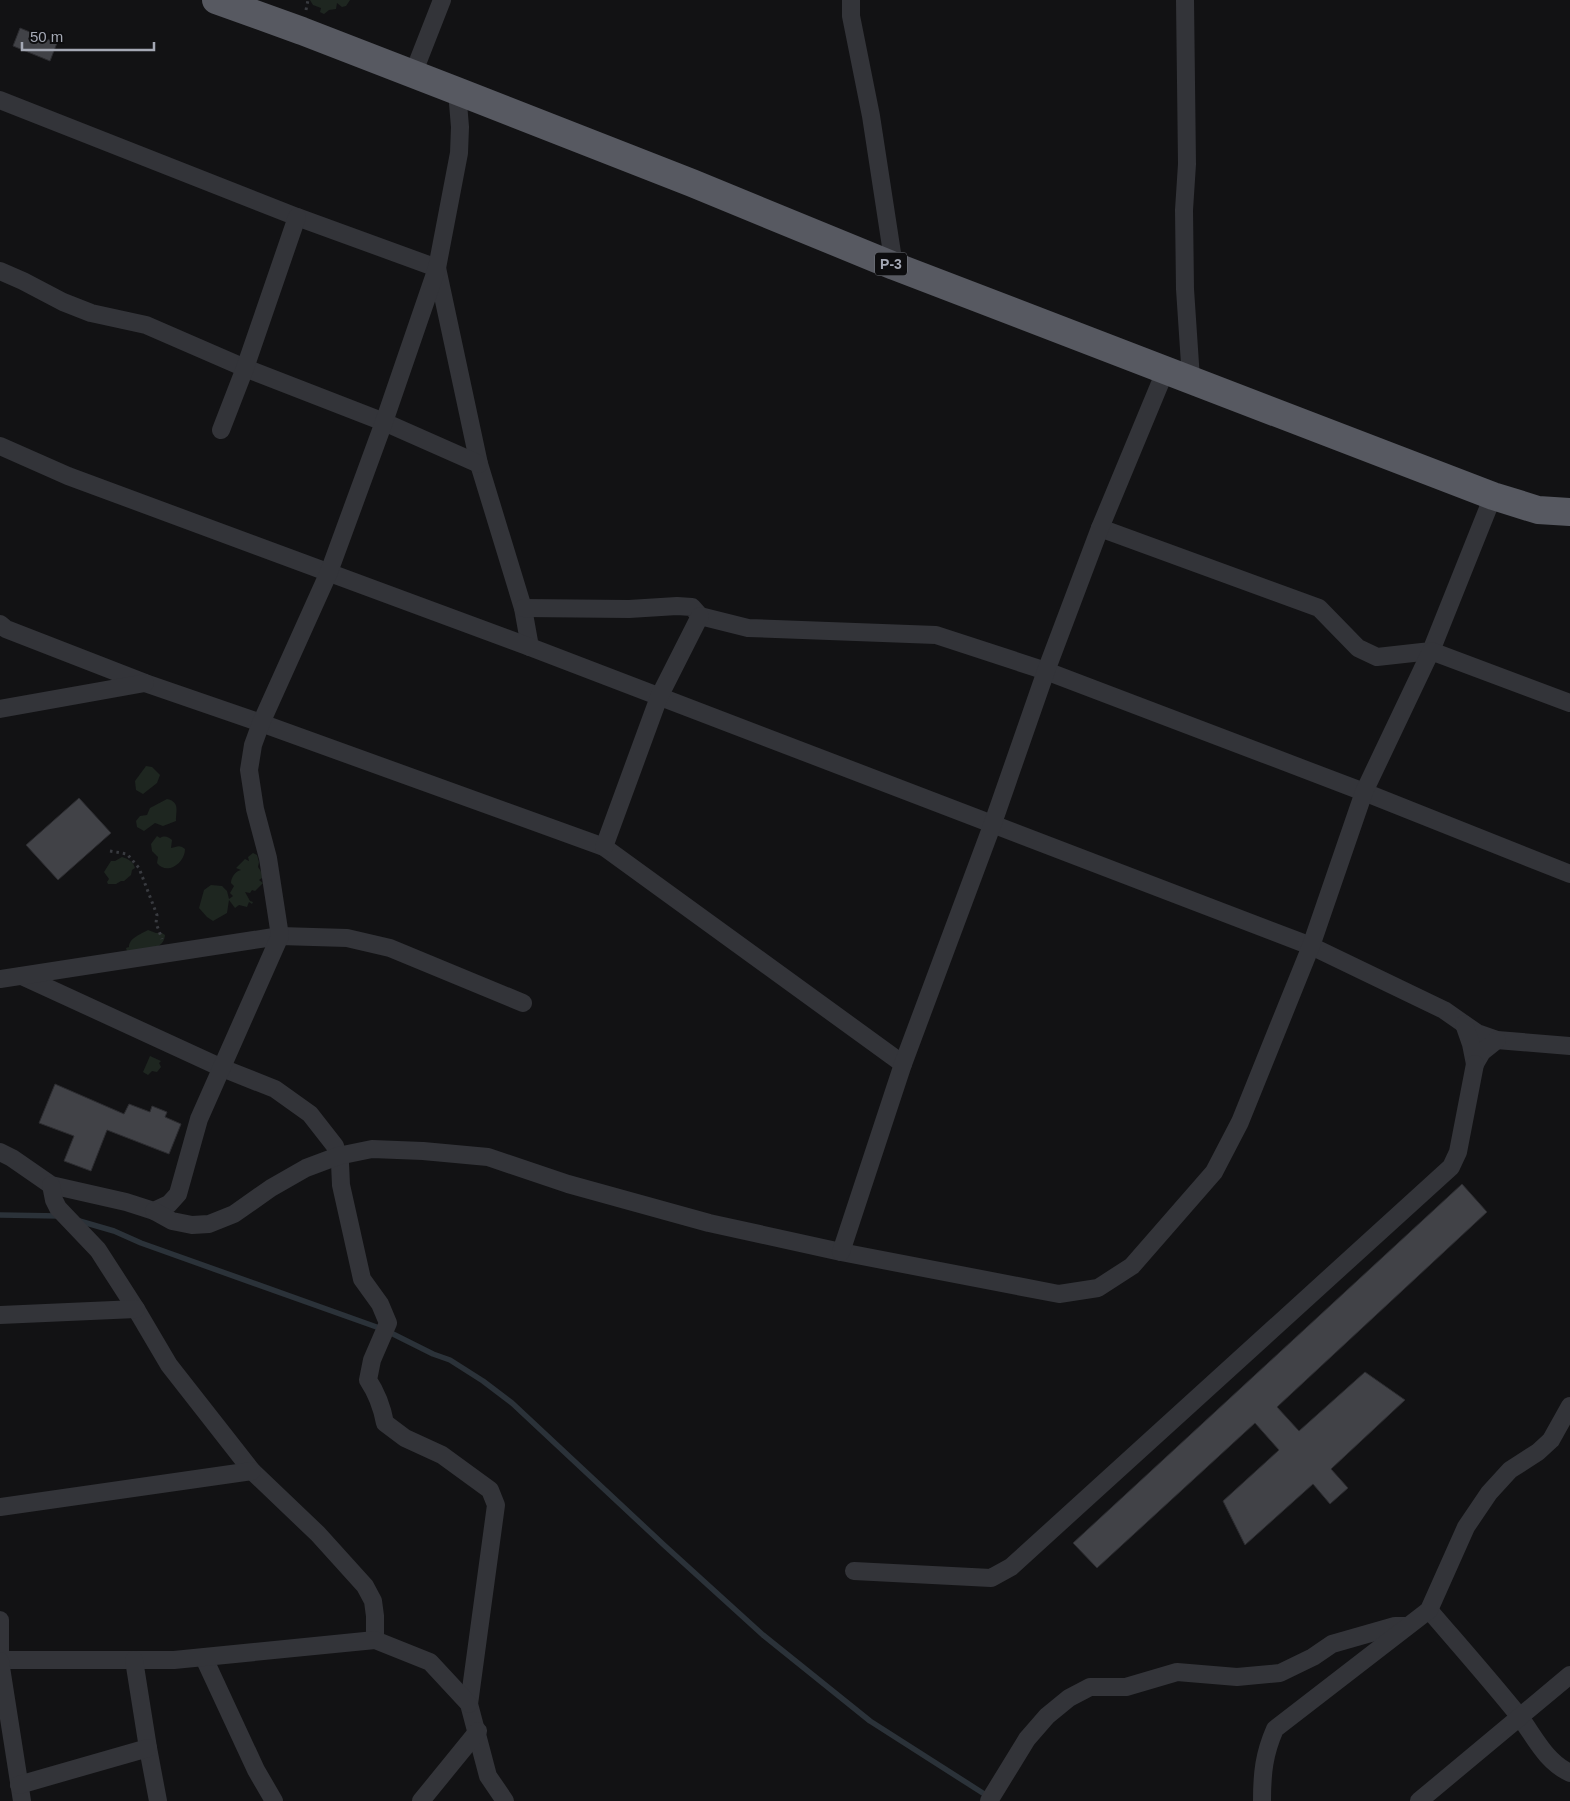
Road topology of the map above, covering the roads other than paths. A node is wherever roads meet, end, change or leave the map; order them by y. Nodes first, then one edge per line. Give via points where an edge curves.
1 (216, 0) edge
2 (442, 0) edge
3 (851, 0) edge
4 (1185, 0) edge
5 (248, 6) edge
6 (413, 74) junction
7 (457, 90) junction
8 (0, 100) edge
9 (297, 218) junction
10 (894, 266) junction
11 (437, 268) junction
12 (0, 271) edge
13 (244, 368) junction
14 (1166, 369) junction
15 (1191, 380) junction
16 (384, 422) junction
17 (220, 430) dead end
18 (0, 446) edge
19 (479, 464) junction
20 (1493, 496) junction
21 (1538, 510) junction
22 (1570, 512) edge
23 (1570, 526) edge
24 (1100, 528) junction
25 (329, 572) junction
26 (523, 608) junction
27 (700, 616) junction
28 (0, 624) edge
29 (530, 647) junction
30 (1431, 651) junction
31 (1046, 671) junction
32 (145, 683) junction
33 (659, 697) junction
34 (1570, 703) edge
35 (0, 709) edge
36 (261, 723) junction
37 (1364, 792) junction
38 (993, 823) junction
39 (604, 846) junction
40 (1570, 874) edge
41 (280, 936) junction
42 (1311, 946) junction
43 (22, 976) junction
44 (0, 979) edge
45 (523, 1003) dead end
46 (1464, 1024) junction
47 (1497, 1040) junction
48 (1570, 1046) edge
49 (903, 1064) junction
50 (1474, 1064) junction
51 (222, 1068) junction
52 (0, 1152) edge
53 (338, 1156) junction
54 (51, 1185) junction
55 (154, 1210) junction
56 (841, 1252) junction
57 (136, 1309) junction
58 (0, 1315) edge
59 (1570, 1406) edge
60 (1565, 1430) edge
61 (252, 1470) junction
62 (0, 1507) edge
63 (854, 1572) dead end
64 (1429, 1610) junction
65 (0, 1620) edge
66 (1408, 1626) junction
67 (375, 1640) junction
68 (0, 1655) edge
69 (204, 1658) junction
70 (0, 1660) edge
71 (134, 1660) junction
72 (1570, 1675) edge
73 (470, 1704) junction
74 (1520, 1717) junction
75 (478, 1731) junction
76 (148, 1748) junction
77 (1570, 1773) edge
78 (20, 1793) edge
79 (271, 1799) edge
80 (158, 1801) edge
81 (421, 1801) edge
82 (505, 1801) edge
83 (989, 1801) edge
84 (1262, 1801) edge
85 (1419, 1801) edge

1 - 5 highway, P-3
2 - 6 street
3 - 10 street via 851,16 871,116
4 - 15 street via 1185,289
5 - 6 highway, P-3 via 302,31
6 - 7 highway, P-3
7 - 10 highway, P-3
7 - 11 street via 459,154
8 - 9 street
9 - 11 street
9 - 13 street
10 - 14 highway, P-3
11 - 16 street
11 - 19 street
12 - 13 street via 63,302 91,313 146,325
13 - 16 street
13 - 17 street
14 - 15 highway, P-3
14 - 24 street
15 - 20 highway, P-3
16 - 19 street
16 - 25 street
18 - 25 street via 68,476
19 - 26 street
20 - 21 highway, P-3
20 - 30 street
21 - 22 highway, P-3
21 - 23 street
24 - 30 street via 1319,608 1358,648 1378,657
24 - 31 street
25 - 29 street
25 - 36 street
26 - 27 street via 677,606 692,607
26 - 29 street
27 - 31 street via 748,628 936,634
27 - 33 street
28 - 32 street
29 - 33 street
30 - 34 street
30 - 37 street
31 - 37 street
31 - 38 street
32 - 35 street
32 - 36 street
33 - 38 street
33 - 39 street
36 - 39 street
36 - 41 street via 249,770 268,858
37 - 40 street
37 - 42 street
38 - 42 street
38 - 49 street
39 - 49 street
41 - 43 street
41 - 45 street via 347,938 390,948
41 - 51 street
42 - 46 street via 1444,1010
42 - 56 street via 1240,1122 1214,1172 1132,1266 1098,1288 1059,1294
43 - 44 street
43 - 51 street
46 - 47 street
46 - 50 street
47 - 48 street
47 - 50 street via 1482,1052
49 - 56 street
50 - 63 street via 1458,1152 1451,1167 1011,1567 991,1578
51 - 53 street via 275,1089 310,1114 335,1146
51 - 55 street via 198,1118 178,1194 169,1204
52 - 54 street
53 - 55 street via 306,1168 234,1214 208,1224 172,1221
53 - 56 street via 372,1149 488,1157 568,1184 709,1223
53 - 73 street via 341,1185 362,1279 380,1304 388,1323 372,1360 368,1380 377,1394 385,1423 405,1438 442,1455 490,1490 496,1505
54 - 55 street
54 - 57 street via 58,1208 98,1250
57 - 58 street
57 - 61 street via 169,1365
59 - 60 street
60 - 64 street via 1510,1470 1489,1493 1466,1527
61 - 62 street
61 - 67 street via 318,1534 365,1586 373,1601
64 - 66 street
64 - 74 street
65 - 68 street
66 - 83 street via 1395,1626 1332,1644 1280,1673 1237,1677 1177,1672 1126,1687 1090,1687 1069,1698 1047,1716 1027,1739
66 - 84 street via 1275,1729 1267,1747
67 - 69 street
67 - 73 street via 430,1662
69 - 71 street
69 - 79 street
70 - 71 street
70 - 78 street
71 - 76 street
72 - 74 street
73 - 75 street
74 - 77 street via 1554,1764
74 - 85 street
75 - 81 street
75 - 82 street via 488,1776
76 - 78 street
76 - 80 street

